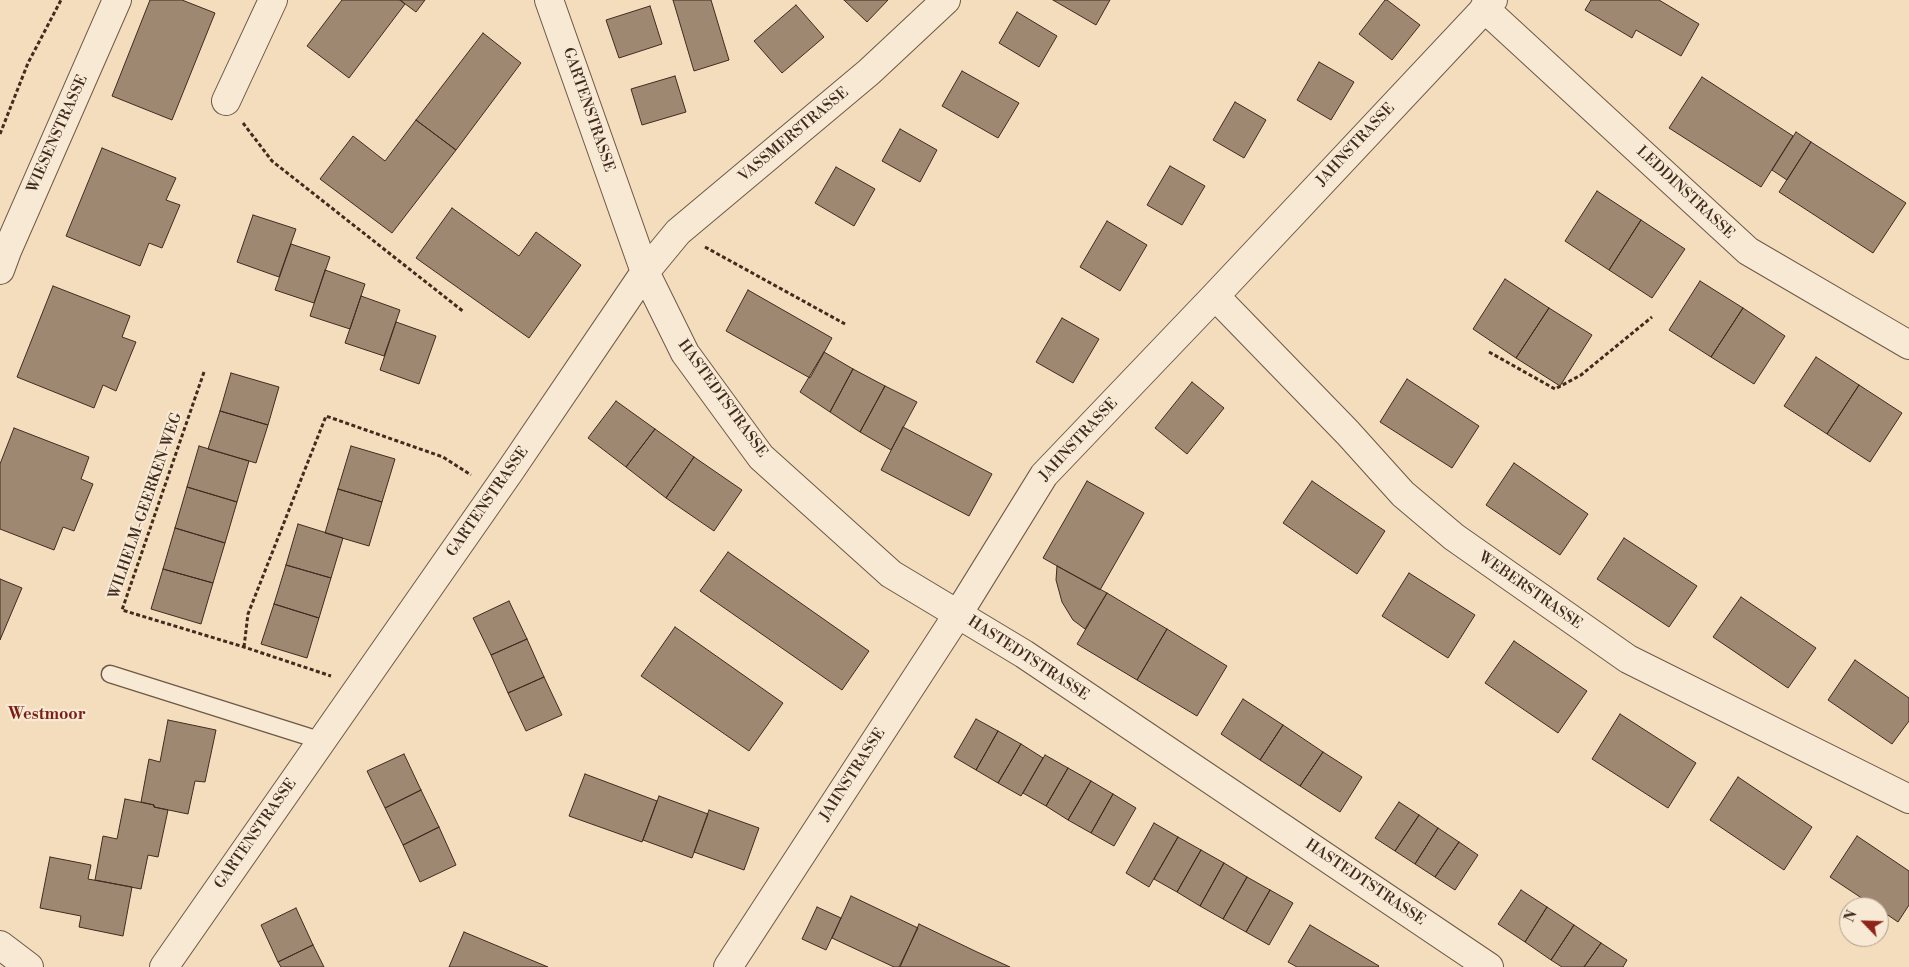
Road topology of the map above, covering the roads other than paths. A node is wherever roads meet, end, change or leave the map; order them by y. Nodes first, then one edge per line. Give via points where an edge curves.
1 (117, 0) edge
2 (273, 0) edge
3 (550, 0) edge
4 (946, 0) edge
5 (1488, 4) edge
6 (226, 101) road end
7 (0, 270) edge
8 (645, 272) junction
9 (1216, 296) junction
10 (1909, 345) edge
11 (958, 614) junction
12 (110, 674) dead end
13 (322, 741) junction
14 (1909, 799) edge
15 (0, 945) edge
16 (29, 967) edge
17 (164, 967) edge
18 (728, 967) edge
19 (1489, 967) edge

1 - 7 street, WIESENSTRASSE
2 - 6 street
3 - 8 street, GARTENSTRASSE
4 - 8 street, VASSMERSTRASSE via 869,72 678,232
5 - 9 street, JAHNSTRASSE
5 - 10 street, LEDDINSTRASSE via 1748,251
8 - 11 street, HASTEDTSTRASSE via 685,353 761,457 891,574
8 - 13 street, GARTENSTRASSE
9 - 11 street, JAHNSTRASSE via 1044,475
9 - 14 street, WEBERSTRASSE via 1403,494 1454,538 1628,659
11 - 18 street, JAHNSTRASSE
11 - 19 street, HASTEDTSTRASSE via 1024,654
12 - 13 lane
13 - 17 street, GARTENSTRASSE
15 - 16 street

